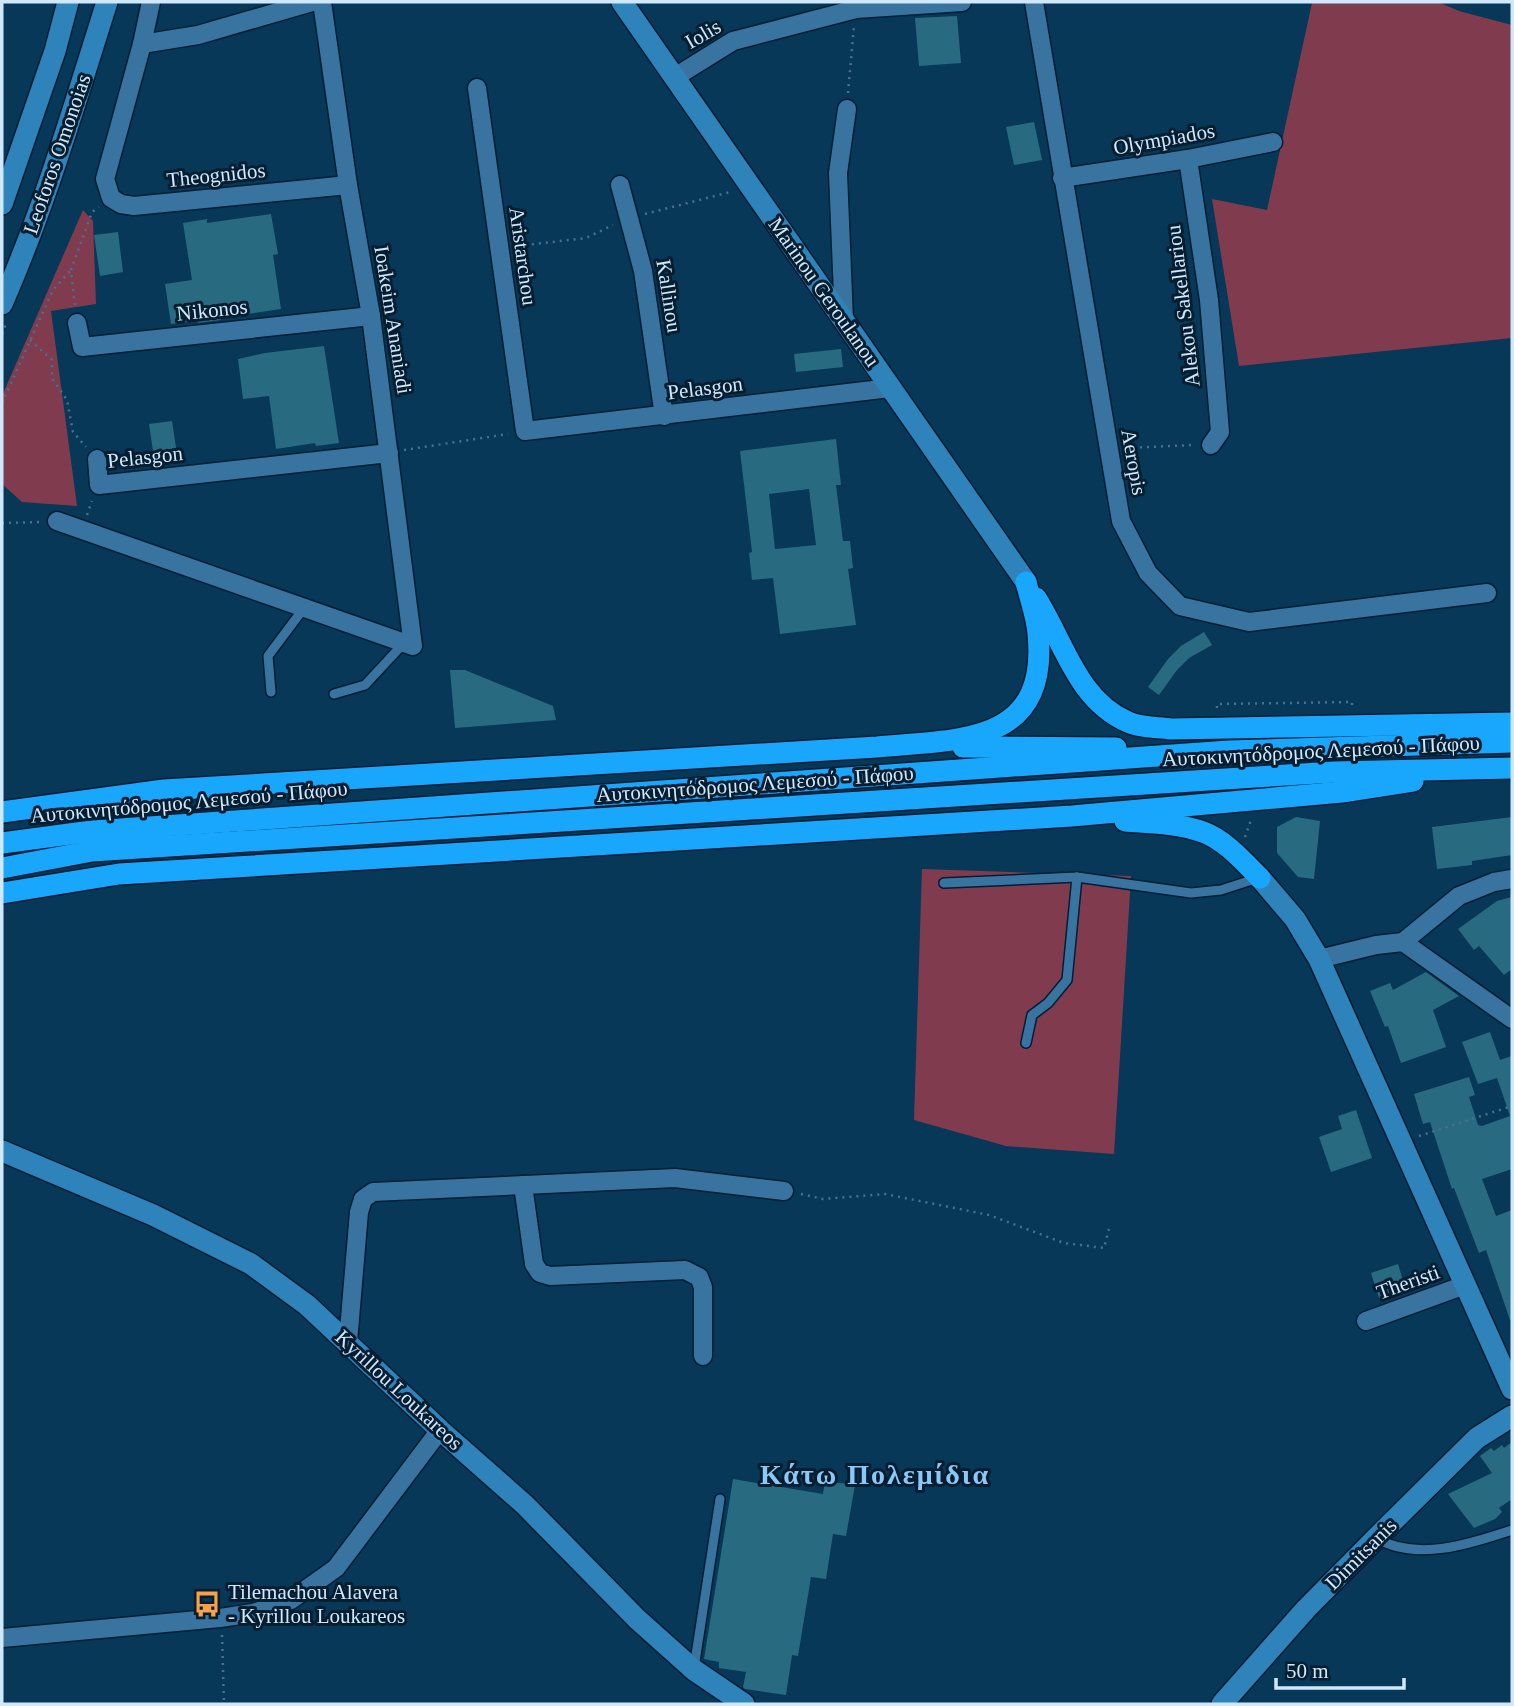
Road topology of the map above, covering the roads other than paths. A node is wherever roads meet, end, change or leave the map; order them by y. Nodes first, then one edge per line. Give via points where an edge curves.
1 (68, 2) edge
2 (107, 2) edge
3 (151, 2) edge
4 (312, 2) edge
5 (322, 2) edge
6 (622, 2) edge
7 (962, 2) edge
8 (1034, 2) edge
9 (855, 5) edge
10 (142, 44) junction
11 (675, 77) junction
12 (477, 88) dead end
13 (847, 109) road end
14 (1273, 142) dead end
15 (1188, 159) junction
16 (1062, 178) junction
17 (348, 185) junction
18 (620, 185) dead end
19 (2, 204) edge
20 (2, 304) edge
21 (372, 316) junction
22 (844, 320) junction
23 (77, 323) road end
24 (890, 387) junction
25 (664, 416) junction
26 (525, 431) joint
27 (1211, 445) road end
28 (389, 453) junction
29 (97, 459) road end
30 (57, 521) road end
31 (1026, 582) junction
32 (1487, 593) dead end
33 (304, 608) junction
34 (408, 645) junction
35 (271, 692) dead end
36 (334, 694) dead end
37 (1512, 723) edge
38 (1512, 742) edge
39 (877, 747) junction
40 (1229, 751) junction
41 (1505, 768) edge
42 (2, 812) edge
43 (1072, 816) junction
44 (2, 843) edge
45 (2, 868) edge
46 (1077, 877) junction
47 (1259, 878) junction
48 (1512, 879) edge
49 (944, 883) dead end
50 (2, 893) edge
51 (1403, 942) junction
52 (1319, 959) junction
53 (1512, 1018) edge
54 (1026, 1042) dead end
55 (2, 1151) edge
56 (523, 1185) junction
57 (784, 1191) road end
58 (1465, 1285) junction
59 (1366, 1321) dead end
60 (348, 1342) junction
61 (704, 1356) dead end
62 (1512, 1389) edge
63 (1512, 1416) edge
64 (440, 1430) junction
65 (720, 1499) dead end
66 (1512, 1530) edge
67 (1376, 1538) junction
68 (2, 1637) edge
69 (694, 1670) junction
70 (744, 1704) edge
71 (1222, 1704) edge

1 - 19 street, Leoforos Omonoias
2 - 20 street, Leoforos Omonoias via 69,122
3 - 10 street
4 - 10 street via 198,35
5 - 17 street, Ioakeim Ananiadi
6 - 11 street, Marinou Geroulanou
7 - 9 street, Iolis
8 - 16 street, Aeropis
9 - 11 street, Iolis via 733,41
10 - 17 street, Theognidos via 105,179 111,198 134,206
11 - 22 street, Marinou Geroulanou
12 - 26 street, Aristarchou
13 - 22 street via 838,173
14 - 15 street, Olympiados
15 - 16 street, Olympiados
15 - 27 street, Alekou Sakellariou via 1209,300 1220,432
16 - 32 street, Aeropis via 1121,521 1148,573 1180,606 1249,622
17 - 21 street, Ioakeim Ananiadi
18 - 25 street, Kallinou via 643,271
21 - 23 street, Nikonos via 82,347
21 - 28 street, Ioakeim Ananiadi
22 - 24 street, Marinou Geroulanou
24 - 25 street, Pelasgon
24 - 31 street, Marinou Geroulanou
25 - 26 street, Pelasgon
28 - 29 street, Pelasgon via 99,485
28 - 34 street, Ioakeim Ananiadi
30 - 33 street
31 - 37 highway via 1082,682 1098,703 1130,723 1171,729
31 - 39 highway via 1038,633 1039,669 1027,704 1006,724 971,738
33 - 34 street
33 - 35 lane via 268,656
34 - 36 lane via 365,685
38 - 40 highway, Αυτοκινητόδρομος Λεμεσού - Πάφου
39 - 40 highway
39 - 42 highway via 164,790
40 - 44 highway, Αυτοκινητόδρομος Λεμεσού - Πάφου via 92,831
41 - 43 highway via 1342,792
41 - 45 highway, Αυτοκινητόδρομος Λεμεσού - Πάφου via 1334,772 92,851
43 - 47 highway via 1179,825 1205,833 1231,849
43 - 50 highway via 119,874
46 - 47 lane via 1191,892 1221,890
46 - 49 lane
46 - 54 lane via 1067,981 1032,1015
47 - 52 street via 1295,919
48 - 51 street via 1459,895
51 - 52 street
51 - 53 street
52 - 58 street
55 - 60 street, Kyrillou Loukareos via 153,1215 251,1264
56 - 57 street via 675,1178
56 - 60 street via 373,1192 363,1199
56 - 61 street via 534,1264 540,1273 685,1270 699,1277
58 - 59 street, Theristi
58 - 62 street
60 - 64 street, Kyrillou Loukareos
63 - 67 street, Dimitsanis via 1477,1438
64 - 68 street via 336,1568 291,1600 220,1618
64 - 69 street, Kyrillou Loukareos via 525,1505
65 - 69 lane
66 - 67 lane via 1476,1542 1419,1551 1387,1545
67 - 71 street, Dimitsanis
69 - 70 street, Kyrillou Loukareos

